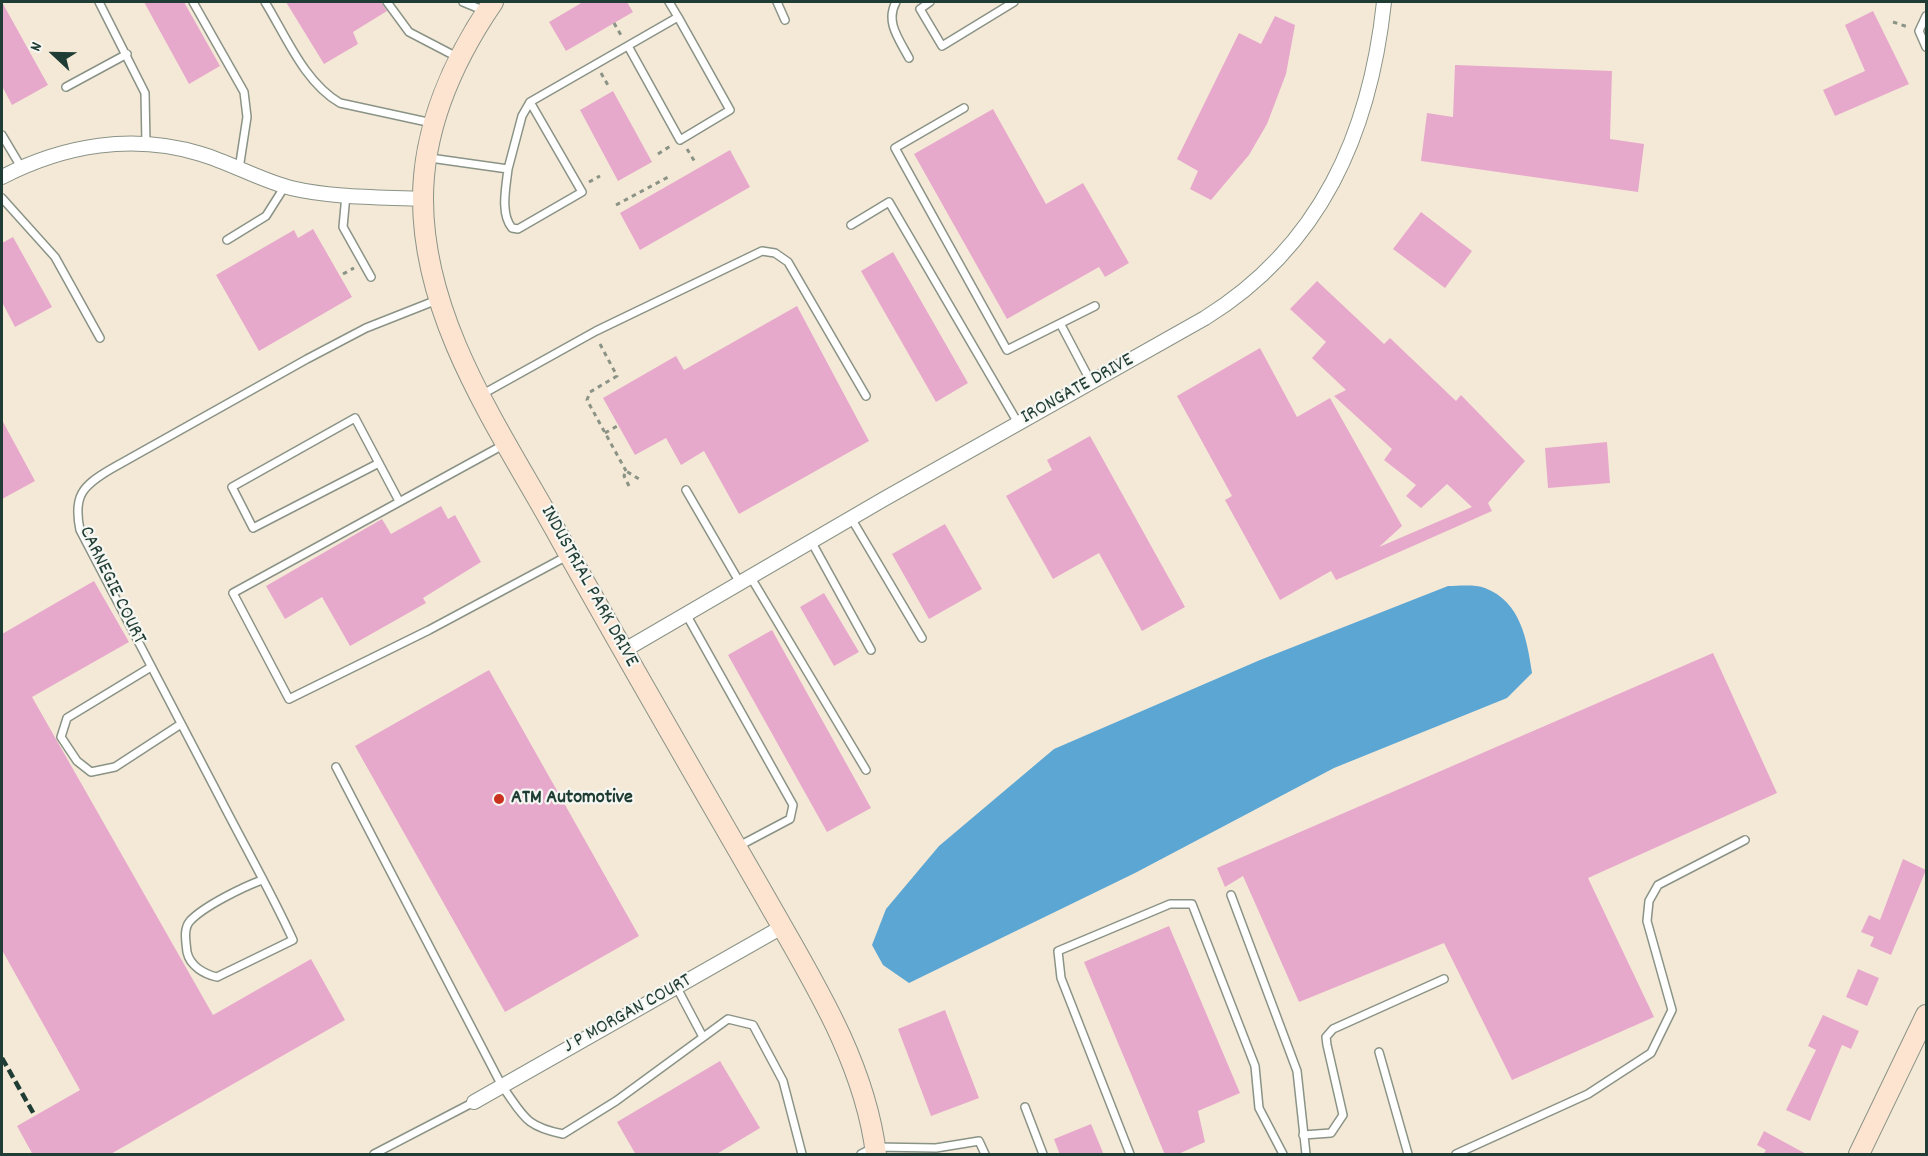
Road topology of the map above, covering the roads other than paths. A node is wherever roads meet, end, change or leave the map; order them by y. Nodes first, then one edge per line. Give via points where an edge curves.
1 (99, 2) edge
2 (193, 2) edge
3 (265, 2) edge
4 (387, 2) edge
5 (463, 2) edge
6 (669, 2) edge
7 (777, 2) edge
8 (896, 2) edge
9 (930, 2) edge
10 (1014, 2) edge
11 (1384, 2) edge
12 (489, 6) edge
13 (1926, 16) edge
14 (678, 17) junction
15 (785, 20) dead end
16 (628, 46) junction
17 (1926, 47) edge
18 (127, 54) junction
19 (459, 58) junction
20 (909, 58) dead end
21 (66, 87) dead end
22 (530, 102) junction
23 (964, 108) dead end
24 (435, 124) junction
25 (2, 135) edge
26 (146, 144) junction
27 (427, 158) junction
28 (21, 167) junction
29 (239, 169) junction
30 (508, 169) junction
31 (2, 177) edge
32 (285, 186) junction
33 (346, 195) junction
34 (2, 198) edge
35 (423, 199) junction
36 (851, 225) dead end
37 (227, 240) dead end
38 (371, 277) dead end
39 (439, 299) junction
40 (1095, 306) dead end
41 (1060, 325) junction
42 (100, 338) dead end
43 (1091, 382) junction
44 (481, 395) junction
45 (866, 396) dead end
46 (1018, 423) junction
47 (507, 443) junction
48 (379, 463) junction
49 (686, 490) dead end
50 (399, 501) junction
51 (851, 518) junction
52 (811, 541) junction
53 (569, 555) junction
54 (745, 580) junction
55 (686, 614) junction
56 (922, 638) dead end
57 (871, 650) dead end
58 (624, 651) junction
59 (152, 667) junction
60 (181, 724) junction
61 (336, 767) dead end
62 (866, 770) dead end
63 (1744, 840) dead end
64 (737, 848) junction
65 (262, 880) junction
66 (1231, 896) dead end
67 (782, 927) junction
68 (1444, 979) dead end
69 (677, 988) junction
70 (1926, 1015) edge
71 (703, 1037) junction
72 (1379, 1052) dead end
73 (502, 1086) junction
74 (474, 1102) joint
75 (1025, 1107) dead end
76 (1303, 1135) junction
77 (936, 1151) edge
78 (871, 1152) edge
79 (374, 1155) edge
80 (802, 1155) edge
81 (985, 1155) edge
82 (1043, 1155) edge
83 (1130, 1155) edge
84 (1283, 1155) edge
85 (1306, 1155) edge
86 (1408, 1155) edge
87 (1456, 1155) edge
88 (1859, 1155) edge

1 - 18 lane
2 - 29 lane via 244,92 247,117
3 - 24 lane via 314,82 327,95 340,103
4 - 19 lane via 409,32
5 - 12 lane
6 - 14 lane
7 - 15 lane
8 - 20 lane via 891,16 894,29
9 - 10 lane via 920,9 942,46
11 - 43 street, IRONGATE DRIVE via 1361,121 1309,221 1274,262 1231,302
12 - 19 street, INDUSTRIAL PARK DRIVE
13 - 17 lane via 1919,31
14 - 16 lane
14 - 16 lane via 730,110 680,140
16 - 22 lane
18 - 21 lane
18 - 26 lane via 145,93
19 - 24 street, INDUSTRIAL PARK DRIVE
22 - 30 lane via 516,134
22 - 30 lane via 582,192 518,229 512,228 505,203
23 - 41 lane via 895,148 1007,350
24 - 27 street, INDUSTRIAL PARK DRIVE
25 - 28 lane
26 - 28 street via 96,144
26 - 29 street via 202,154
27 - 30 lane
27 - 35 street, INDUSTRIAL PARK DRIVE
28 - 31 street
29 - 32 street
32 - 33 street
32 - 37 lane via 266,216
33 - 35 street
33 - 38 lane via 343,226
34 - 42 lane via 56,257
35 - 39 street, INDUSTRIAL PARK DRIVE
36 - 46 lane via 889,202
39 - 44 street, INDUSTRIAL PARK DRIVE via 452,337
39 - 59 lane, CARNEGIE COURT via 366,328 92,480 76,508 80,530
40 - 41 lane
41 - 43 lane
43 - 46 street, IRONGATE DRIVE
44 - 45 lane via 596,331 762,251 775,253 788,262
44 - 47 street, INDUSTRIAL PARK DRIVE
46 - 51 street, IRONGATE DRIVE
47 - 50 lane
47 - 53 street, INDUSTRIAL PARK DRIVE
48 - 48 lane via 253,528 232,487 355,418
48 - 50 lane
49 - 54 lane
50 - 53 lane via 233,593 289,699
51 - 52 street, IRONGATE DRIVE
51 - 56 lane
52 - 54 street, IRONGATE DRIVE
52 - 57 lane
53 - 58 street, INDUSTRIAL PARK DRIVE
54 - 55 street, IRONGATE DRIVE
54 - 62 lane
55 - 58 street, IRONGATE DRIVE
55 - 64 lane via 793,805 790,819
58 - 64 street, INDUSTRIAL PARK DRIVE
59 - 60 lane, CARNEGIE COURT
59 - 60 lane via 67,718 61,737 77,761 91,772 115,767
60 - 65 lane, CARNEGIE COURT
61 - 73 lane
63 - 87 lane via 1659,885 1649,901 1647,921 1672,1010 1652,1053 1588,1094
64 - 67 street, INDUSTRIAL PARK DRIVE
65 - 65 lane, CARNEGIE COURT via 241,888 189,922 185,936 188,957 204,974 217,977 293,940
66 - 76 lane via 1297,1071
67 - 69 street, J P MORGAN COURT
67 - 78 street, INDUSTRIAL PARK DRIVE via 812,978 848,1054 865,1101
68 - 76 lane via 1333,1029 1326,1037 1343,1115 1331,1133
69 - 71 lane
69 - 73 street, J P MORGAN COURT
70 - 88 street
71 - 73 lane via 616,1101 563,1134 540,1129 527,1120
71 - 80 lane via 728,1019 753,1025 783,1081
72 - 86 lane
73 - 74 street, J P MORGAN COURT
74 - 79 lane
75 - 82 lane
76 - 85 lane
77 - 78 lane
77 - 81 lane via 979,1141
83 - 84 lane via 1061,978 1058,951 1170,904 1192,904 1255,1066 1259,1108

